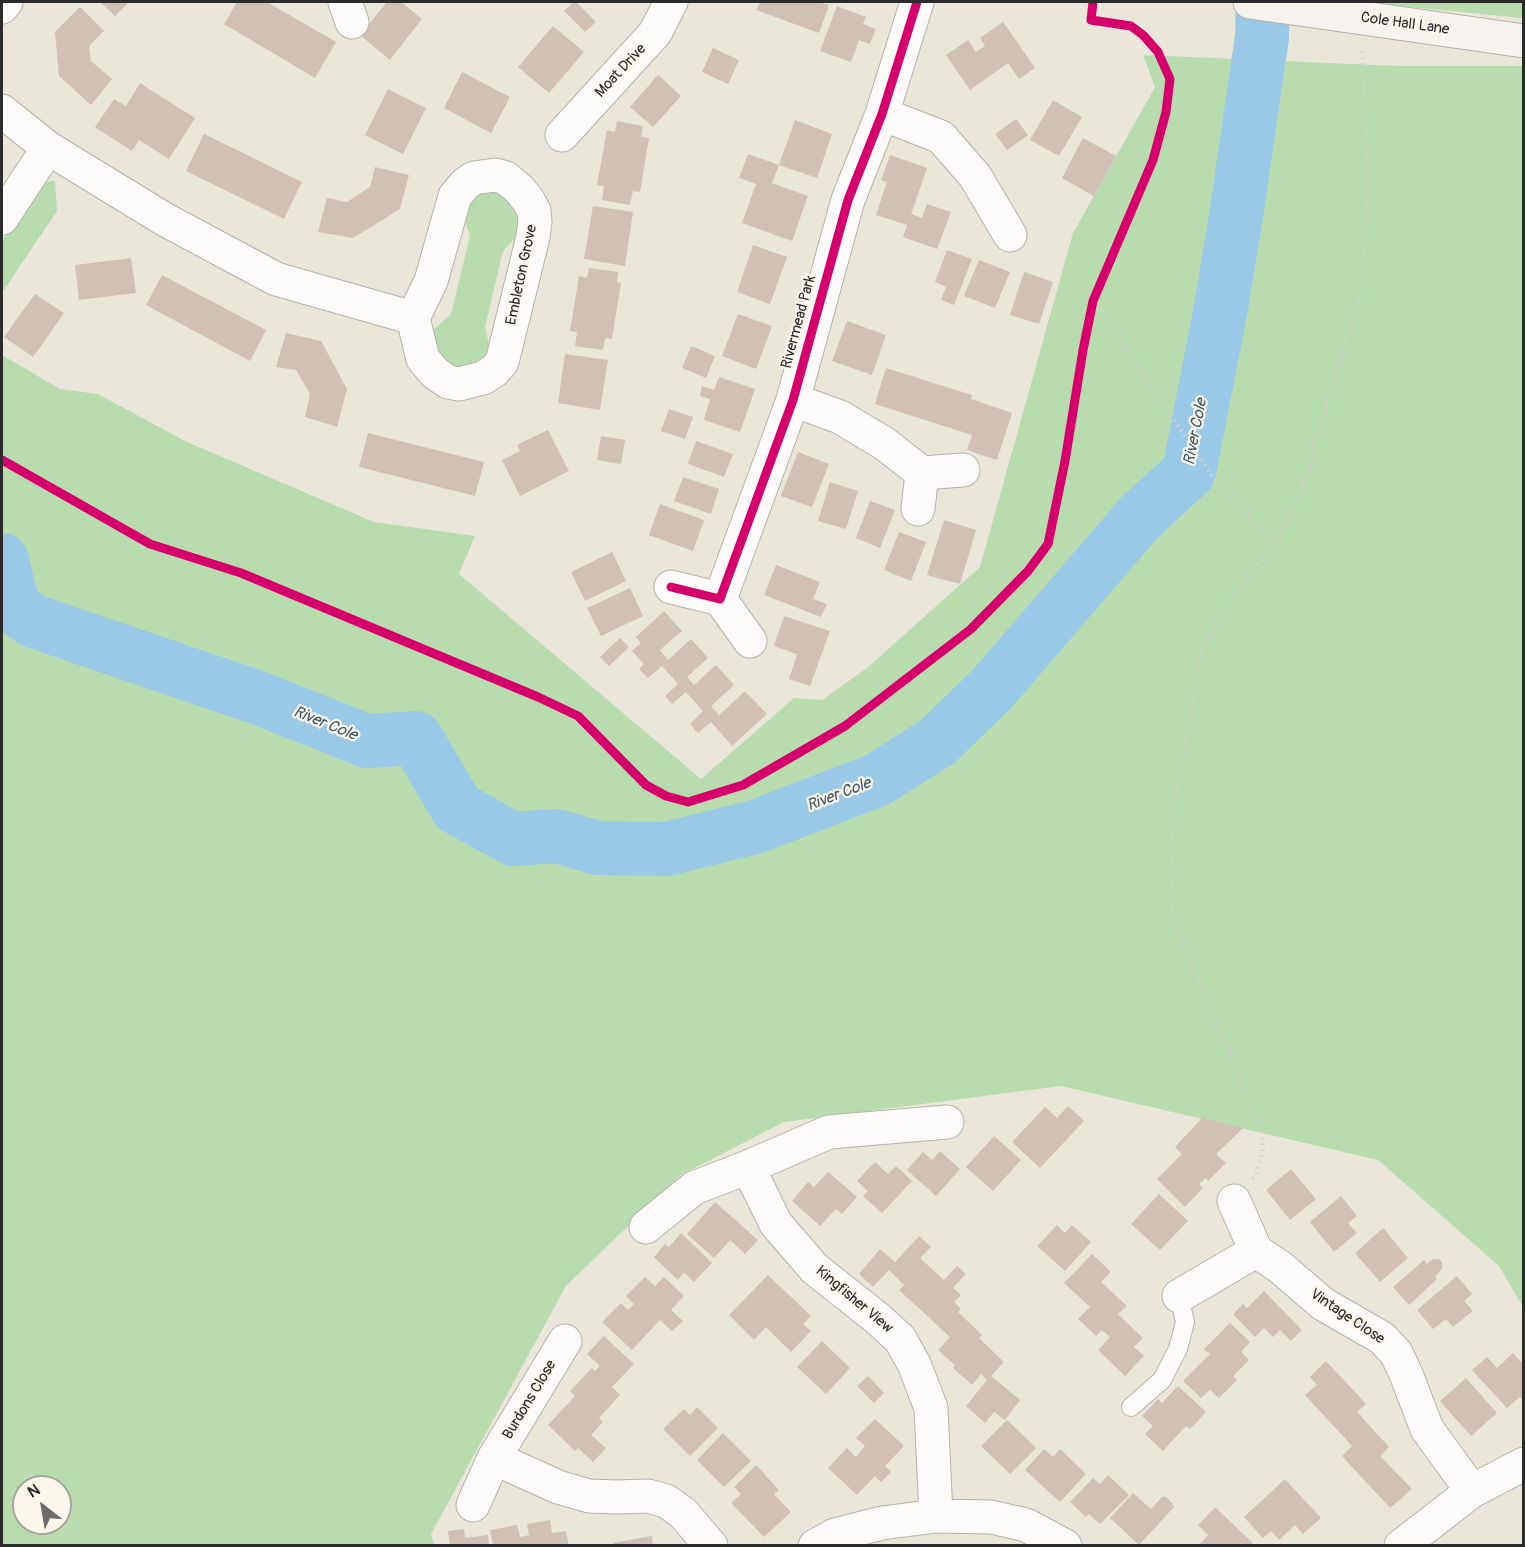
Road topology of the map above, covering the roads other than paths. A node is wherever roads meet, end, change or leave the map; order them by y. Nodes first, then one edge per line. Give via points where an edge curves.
1 (6, 2) edge
2 (671, 2) edge
3 (916, 2) edge
4 (1250, 2) edge
5 (2, 7) edge
6 (1524, 41) edge
7 (2, 111) edge
8 (882, 114) junction
9 (562, 135) dead end
10 (48, 147) junction
11 (2, 218) edge
12 (1010, 235) dead end
13 (413, 318) junction
14 (793, 400) junction
15 (963, 470) dead end
16 (922, 473) junction
17 (918, 510) dead end
18 (671, 587) dead end
19 (720, 599) junction
20 (750, 641) dead end
21 (947, 1122) dead end
22 (748, 1167) junction
23 (1234, 1201) road end
24 (646, 1227) dead end
25 (1256, 1251) junction
26 (1179, 1296) joint
27 (565, 1341) dead end
28 (1131, 1407) dead end
29 (494, 1458) junction
30 (1524, 1464) edge
31 (1472, 1491) junction
32 (473, 1505) dead end
33 (936, 1516) junction
34 (711, 1545) edge
35 (815, 1545) edge
36 (1065, 1545) edge
37 (1401, 1545) edge

1 - 5 street
2 - 9 street, Moat Drive via 655,33
3 - 8 street, Rivermead Park
4 - 6 street, Cole Hall Lane
7 - 10 street
8 - 12 street via 941,137 975,176
8 - 14 street, Rivermead Park via 848,200
10 - 11 street
10 - 13 street via 164,219 276,279
13 - 13 street, Embleton Grove via 431,281 455,196 474,178 506,178 525,194 535,222 501,362 483,378 459,384 448,382 423,359
14 - 16 street via 840,417 885,444
14 - 19 street, Rivermead Park
15 - 16 street
16 - 17 street
18 - 19 street
19 - 20 street
21 - 22 street via 829,1132
22 - 24 street via 694,1188
22 - 33 street, Kingfisher View via 776,1224 815,1269 900,1339 910,1356 931,1408
23 - 25 street
25 - 26 street
25 - 31 street, Vintage Close via 1323,1304 1382,1338 1396,1353 1427,1429
26 - 28 lane via 1185,1322 1178,1349 1161,1380
27 - 29 street, Burdons Close
29 - 32 street, Burdons Close
29 - 34 street, Burdons Close via 558,1487 589,1496 648,1496 666,1501 683,1513
30 - 31 street
31 - 37 street
33 - 35 street via 882,1523 835,1535
33 - 36 street via 990,1517 1026,1525

